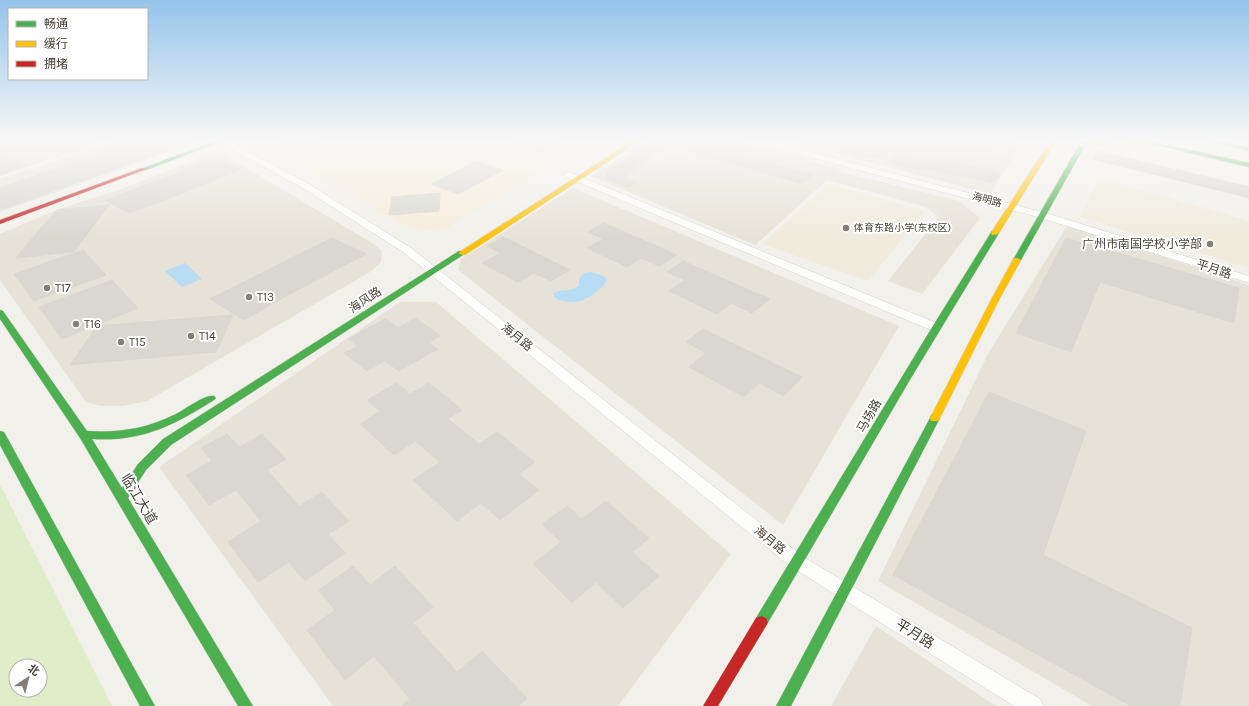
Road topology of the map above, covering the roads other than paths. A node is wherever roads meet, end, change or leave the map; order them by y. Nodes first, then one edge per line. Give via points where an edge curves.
1 (132, 173) edge
2 (282, 173) edge
3 (577, 173) edge
4 (579, 173) edge
5 (881, 173) edge
6 (1033, 173) edge
7 (1066, 173) edge
8 (573, 176) junction
9 (519, 206) dead end
10 (1012, 207) junction
11 (1042, 215) junction
12 (0, 222) edge
13 (427, 265) junction
14 (1249, 280) edge
15 (0, 313) edge
16 (935, 327) junction
17 (219, 394) dead end
18 (0, 435) edge
19 (84, 435) junction
20 (122, 497) junction
21 (796, 561) junction
22 (843, 590) junction
23 (148, 706) edge
24 (246, 706) edge
25 (710, 706) edge
26 (783, 706) edge
27 (1033, 706) edge

1 - 12 main road
2 - 13 street, 海月路
3 - 8 main road, 海风路
4 - 8 main road, 海风路
5 - 10 street, 海明路
6 - 10 main road, 马场路
7 - 11 main road
8 - 9 main road, 海风路
8 - 13 main road, 海风路
8 - 16 street
10 - 11 street, 海明路
10 - 16 main road, 马场路
11 - 14 street, 平月路
11 - 22 main road
13 - 20 main road, 海风路 via 167,442 150,456
13 - 21 street, 海月路
15 - 19 main road, 临江大道
16 - 21 main road, 马场路
17 - 19 main road via 162,427 145,433 123,438
18 - 23 main road
19 - 20 main road, 临江大道
20 - 24 main road, 临江大道
21 - 22 street, 平月路
21 - 25 main road, 马场路
22 - 26 main road
22 - 27 street, 平月路

